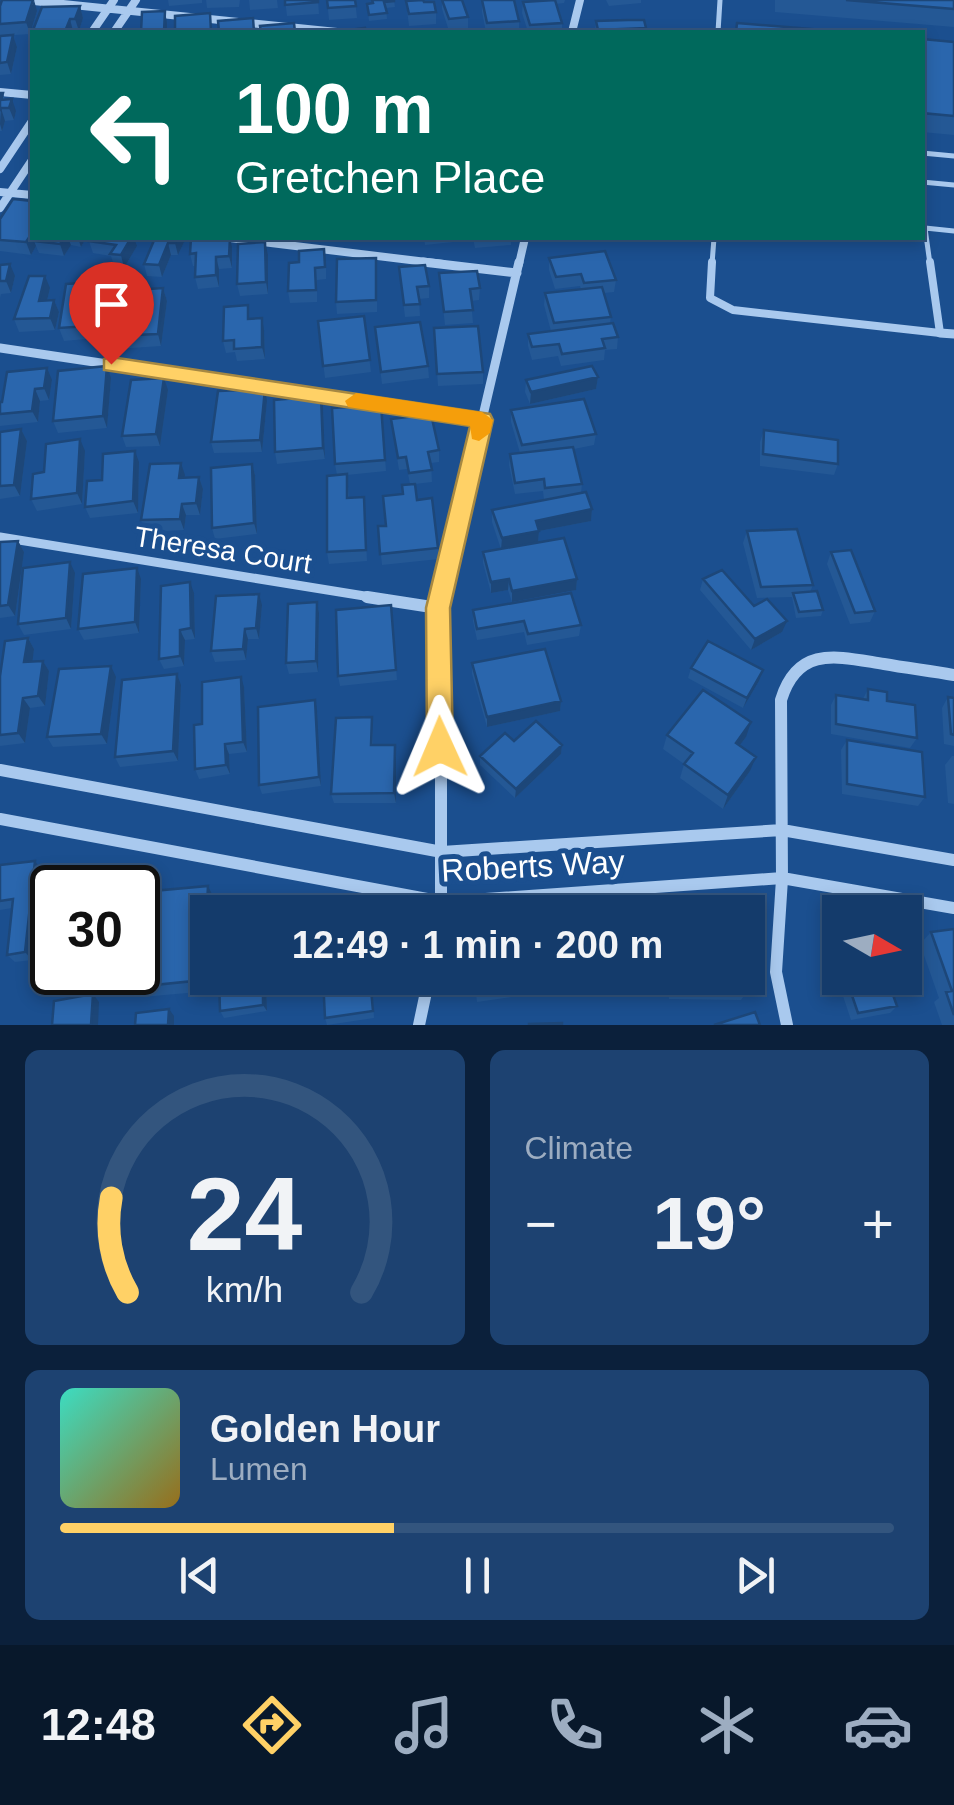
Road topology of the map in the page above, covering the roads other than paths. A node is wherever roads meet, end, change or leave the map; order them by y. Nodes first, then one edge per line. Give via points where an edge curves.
1 (24, 0) edge
2 (114, 0) edge
3 (136, 0) edge
4 (580, 0) edge
5 (720, 0) edge
6 (108, 9) junction
7 (128, 11) junction
8 (93, 30) edge
9 (115, 30) edge
10 (317, 30) edge
11 (572, 30) edge
12 (718, 30) edge
13 (0, 92) edge
14 (30, 95) edge
15 (30, 124) edge
16 (925, 153) edge
17 (954, 156) edge
18 (30, 162) edge
19 (0, 169) edge
20 (925, 182) edge
21 (954, 185) edge
22 (5, 192) edge
23 (30, 195) edge
24 (0, 206) edge
25 (954, 231) edge
26 (246, 240) edge
27 (524, 240) edge
28 (714, 240) edge
29 (516, 273) junction
30 (940, 333) junction
31 (954, 334) edge
32 (0, 348) edge
33 (482, 420) junction
34 (0, 536) edge
35 (438, 608) junction
36 (954, 675) edge
37 (0, 770) edge
38 (0, 818) edge
39 (782, 830) junction
40 (442, 852) junction
41 (954, 860) edge
42 (782, 878) junction
43 (382, 895) edge
44 (442, 895) edge
45 (583, 895) edge
46 (954, 908) edge
47 (425, 995) edge
48 (420, 1025) edge
49 (787, 1025) edge

1 - 6 street
2 - 6 street
3 - 7 street
4 - 11 street
5 - 12 lane
6 - 7 street
6 - 8 street
7 - 9 street
7 - 10 street
13 - 14 street
15 - 19 street
16 - 17 lane
18 - 22 street
20 - 21 lane
22 - 23 street
22 - 24 street
25 - 30 lane via 925,228
26 - 29 street
27 - 29 street
28 - 30 lane via 710,298 733,310
29 - 33 street
30 - 31 street
32 - 33 street
33 - 35 street
34 - 35 street, Theresa Court
35 - 40 street
36 - 39 street via 832,656 797,668 781,700
37 - 40 street, Roberts Way
38 - 43 street, Roberts Way
39 - 40 street, Roberts Way
39 - 41 street, Roberts Way
39 - 42 street
40 - 44 street
42 - 45 street, Roberts Way
42 - 46 street, Roberts Way
42 - 49 street via 776,985
47 - 48 street

